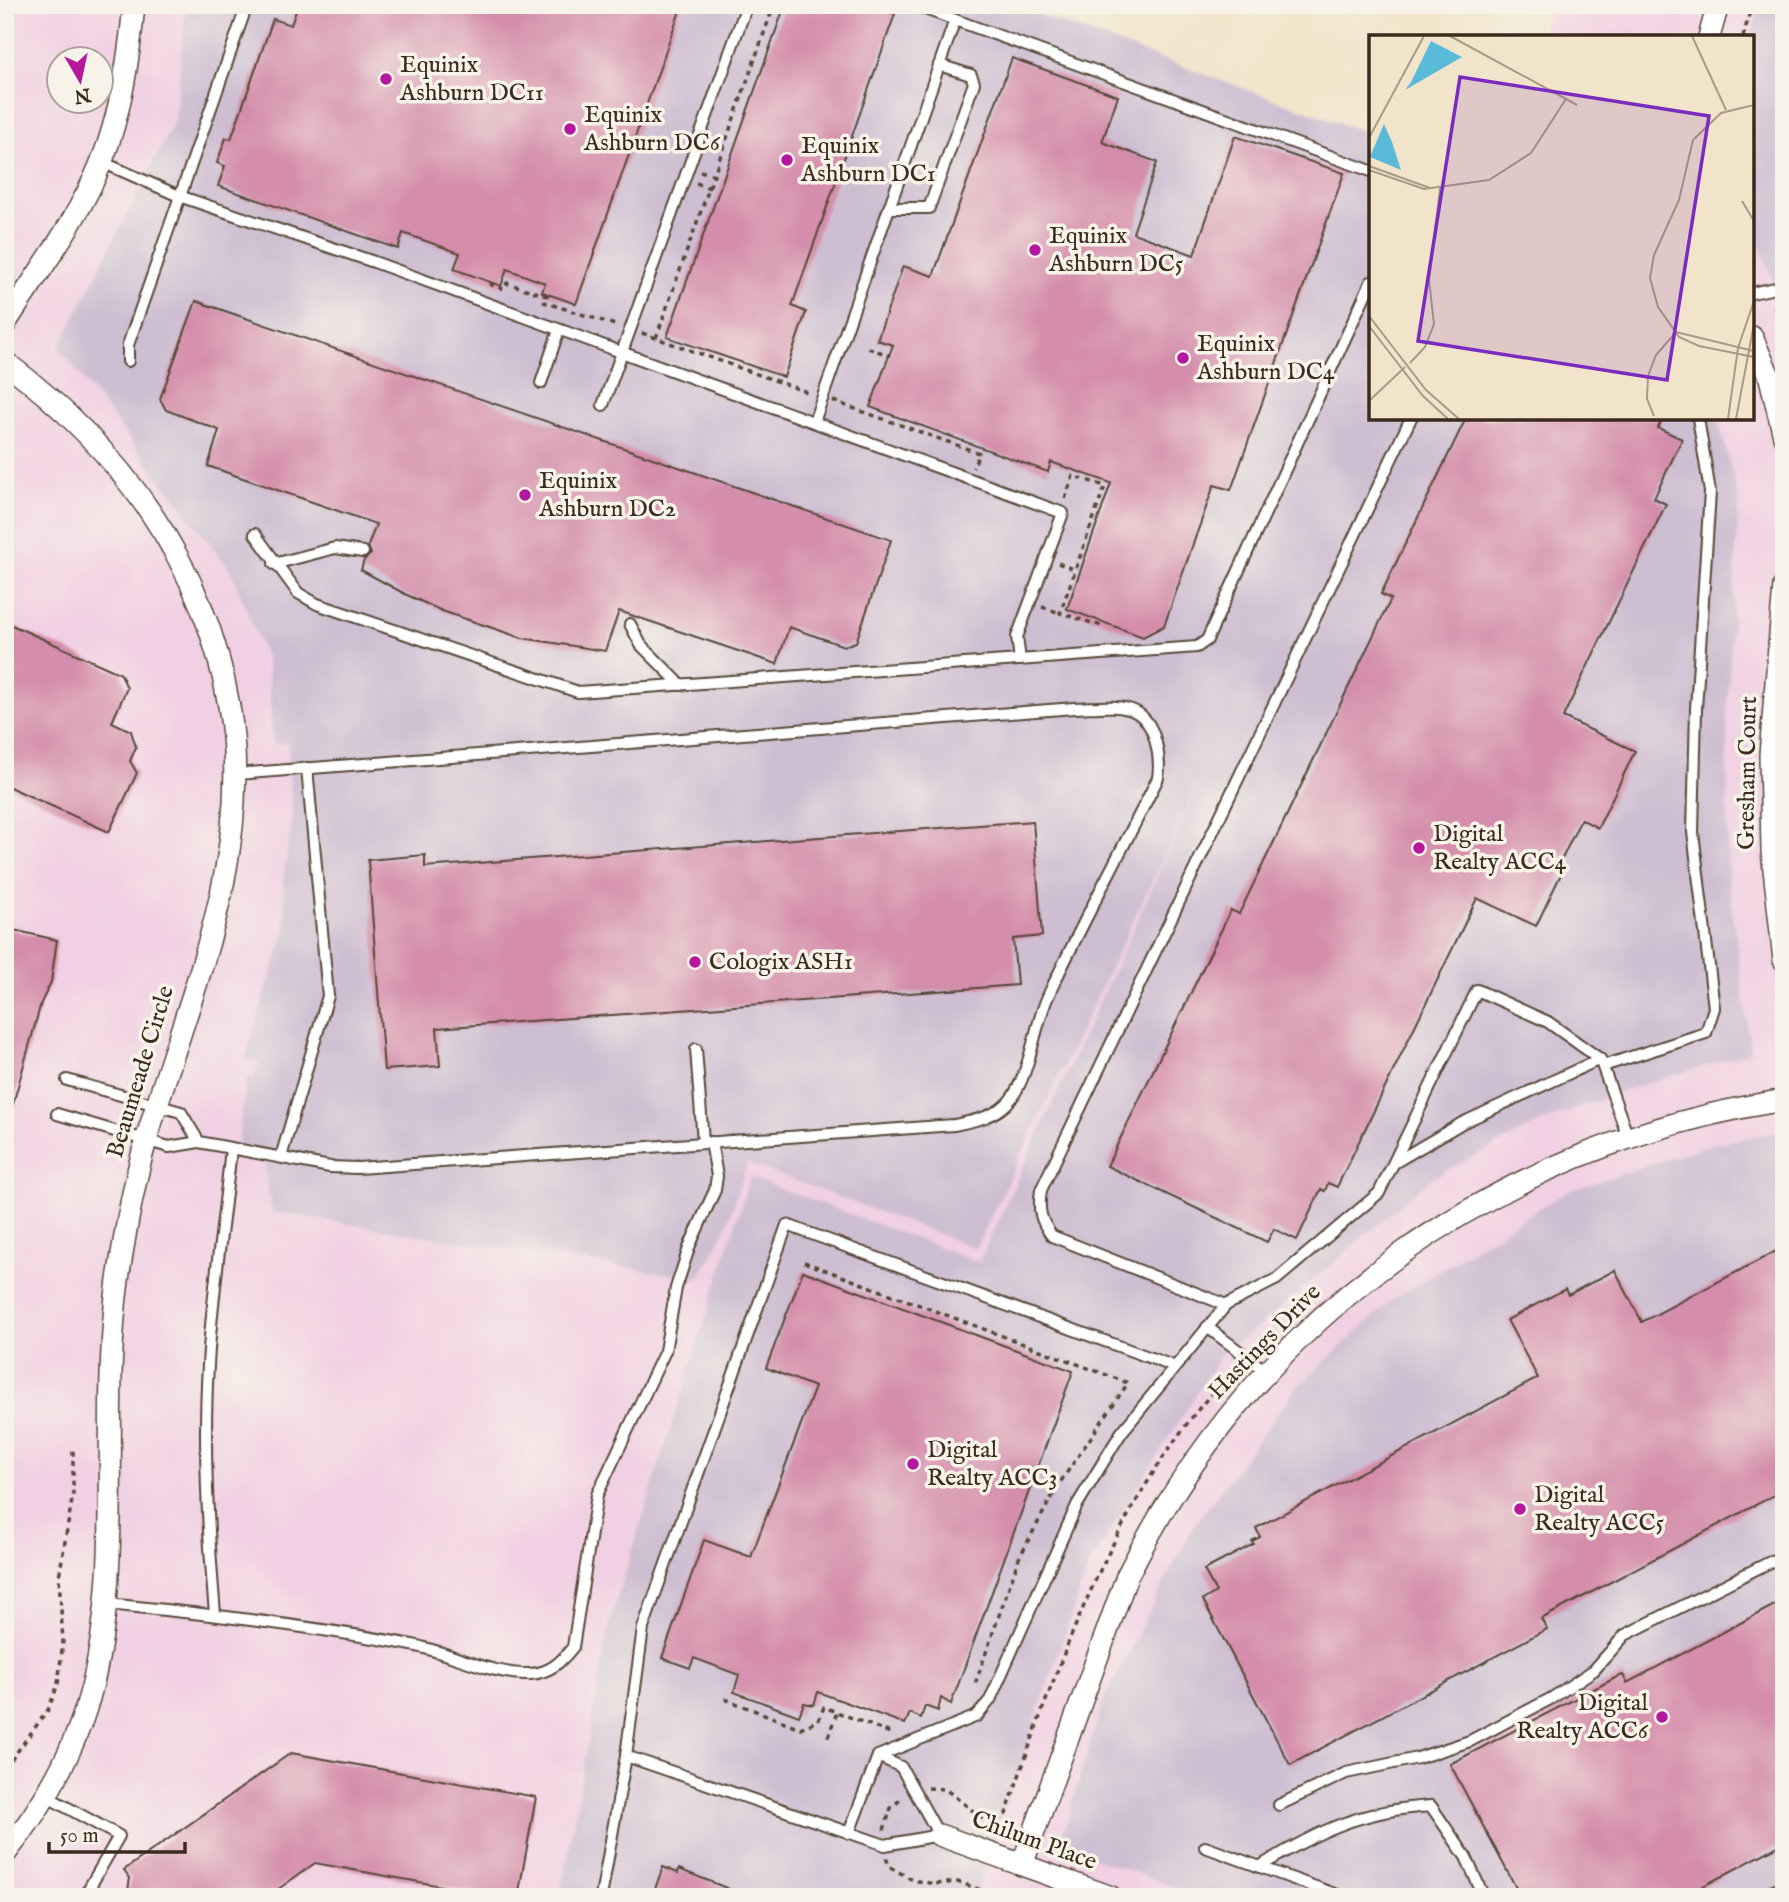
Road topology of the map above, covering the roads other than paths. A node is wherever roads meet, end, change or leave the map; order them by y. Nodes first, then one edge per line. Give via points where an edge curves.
1 (134, 5) edge
2 (247, 5) edge
3 (747, 5) edge
4 (914, 5) edge
5 (1718, 5) edge
6 (955, 20) junction
7 (1710, 35) edge
8 (939, 65) junction
9 (102, 162) junction
10 (1369, 170) edge
11 (179, 196) junction
12 (889, 208) junction
13 (1369, 286) edge
14 (1784, 286) edge
15 (1754, 293) edge
16 (5, 324) edge
17 (559, 330) junction
18 (1754, 342) edge
19 (622, 352) junction
20 (128, 361) dead end
21 (5, 362) edge
22 (541, 383) dead end
23 (603, 405) dead end
24 (1410, 420) edge
25 (1698, 420) edge
26 (814, 422) junction
27 (1784, 436) edge
28 (255, 534) dead end
29 (363, 552) dead end
30 (274, 564) junction
31 (1784, 586) edge
32 (630, 624) dead end
33 (1020, 660) junction
34 (681, 685) junction
35 (1777, 755) edge
36 (307, 768) junction
37 (237, 774) junction
38 (1784, 960) edge
39 (696, 1049) dead end
40 (1601, 1062) junction
41 (67, 1080) dead end
42 (1784, 1100) edge
43 (157, 1106) junction
44 (57, 1114) dead end
45 (1629, 1140) junction
46 (146, 1142) junction
47 (199, 1142) junction
48 (707, 1142) junction
49 (231, 1148) junction
50 (281, 1157) junction
51 (1394, 1163) junction
52 (1226, 1305) junction
53 (1207, 1327) junction
54 (1173, 1366) junction
55 (1267, 1372) junction
56 (1784, 1555) edge
57 (107, 1604) junction
58 (215, 1614) junction
59 (626, 1756) junction
60 (878, 1756) junction
61 (46, 1796) junction
62 (1279, 1805) dead end
63 (849, 1833) junction
64 (939, 1835) junction
65 (1205, 1847) dead end
66 (5, 1854) edge
67 (1022, 1865) junction
68 (1259, 1867) junction
69 (1784, 1885) edge
70 (84, 1897) edge
71 (601, 1897) edge
72 (1111, 1897) edge
73 (1343, 1897) edge
74 (1484, 1897) edge
75 (1761, 1897) edge

1 - 9 street via 122,87
2 - 11 lane
3 - 19 lane
4 - 6 lane
5 - 7 street
6 - 8 lane
6 - 10 lane
8 - 12 lane
8 - 12 lane via 971,75 974,83 929,208
9 - 11 lane
9 - 16 street via 81,204
11 - 17 lane
11 - 20 lane via 128,345
12 - 26 lane
13 - 33 lane via 1207,640 1197,647
14 - 15 lane
17 - 19 lane
17 - 22 lane
18 - 27 street via 1770,378
19 - 23 lane
19 - 26 lane
21 - 37 street, Beaumeade Circle via 52,399 98,445 169,538 212,634 229,703
24 - 52 lane via 1041,1190 1038,1208 1052,1236
25 - 40 lane via 1710,492 1696,709 1694,857 1714,1007 1706,1033
26 - 33 lane via 1063,513 1017,637
28 - 30 lane
29 - 30 lane via 335,548
30 - 34 lane via 298,593 317,604 578,692
31 - 35 street, Gresham Court
32 - 34 lane via 641,645
33 - 34 lane
35 - 38 street, Gresham Court via 1772,851
36 - 37 lane
36 - 48 lane via 1074,708 1121,708 1138,713 1158,747 1158,778 1048,996 1021,1081 1010,1100 996,1113 954,1125
36 - 50 lane via 328,996
37 - 43 street, Beaumeade Circle via 234,834 222,897
39 - 48 lane
40 - 45 lane
40 - 51 lane via 1462,1123
40 - 51 lane via 1548,1022 1477,990
41 - 43 lane
42 - 45 street, Hastings Drive via 1696,1119
43 - 46 street, Beaumeade Circle
43 - 47 lane via 181,1112
44 - 46 lane
45 - 55 street, Hastings Drive via 1520,1184 1423,1236 1327,1312
46 - 47 lane via 169,1147
46 - 57 street, Beaumeade Circle via 125,1236 112,1341
47 - 49 lane
48 - 50 lane via 358,1168
48 - 58 lane via 717,1176 715,1190 676,1288 665,1351 597,1495 573,1647 562,1661 546,1672 516,1674 435,1649
49 - 50 lane
49 - 58 lane via 207,1388 207,1518
51 - 52 lane via 1380,1193 1277,1279
52 - 53 lane
53 - 54 lane
53 - 55 lane
54 - 59 lane via 787,1225 643,1628
54 - 60 lane via 1121,1433 1077,1505 990,1700 977,1716
55 - 67 street, Hastings Drive via 1198,1458 1127,1576
56 - 62 lane via 1625,1635 1594,1670 1470,1741 1346,1773
57 - 58 lane
57 - 61 street, Beaumeade Circle via 82,1720
59 - 63 lane
59 - 71 lane
60 - 63 lane
60 - 64 lane via 901,1767
61 - 66 street, Beaumeade Circle
61 - 70 lane via 119,1836
63 - 64 lane via 885,1845
64 - 67 street, Chilum Place
65 - 68 lane
67 - 72 street, Chilum Place
68 - 73 lane
68 - 74 lane via 1316,1833 1392,1808 1431,1806 1466,1857
69 - 75 lane

